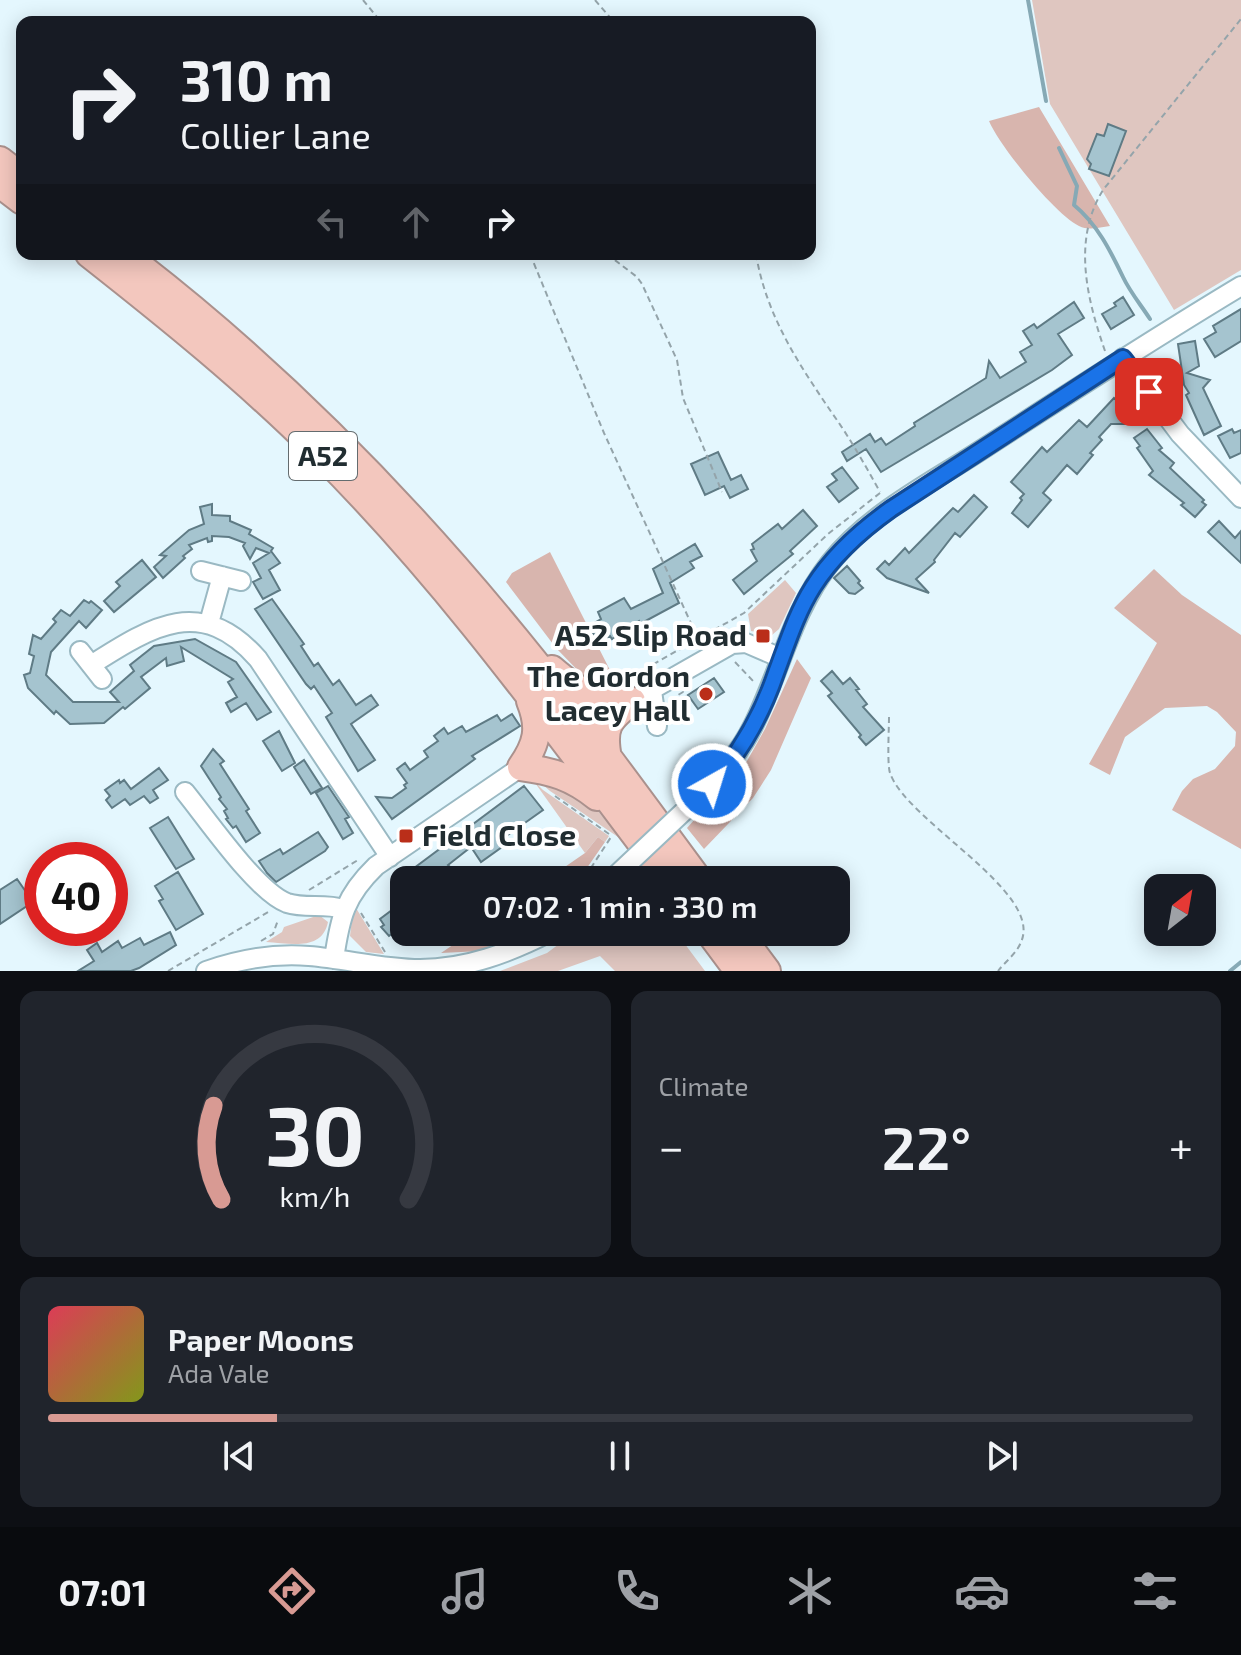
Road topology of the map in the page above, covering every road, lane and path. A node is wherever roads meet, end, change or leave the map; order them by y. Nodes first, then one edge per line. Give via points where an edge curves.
1 (363, 0) edge
2 (595, 0) edge
3 (376, 16) edge
4 (609, 16) edge
5 (1241, 19) edge
6 (97, 260) edge
7 (131, 260) edge
8 (144, 260) edge
9 (532, 260) edge
10 (615, 260) edge
11 (757, 260) edge
12 (1241, 286) edge
13 (180, 299) junction
14 (1116, 362) junction
15 (722, 492) dead end
16 (1241, 498) edge
17 (886, 501) junction
18 (201, 571) dead end
19 (222, 576) junction
20 (241, 581) dead end
21 (209, 623) junction
22 (515, 638) junction
23 (698, 640) junction
24 (714, 654) junction
25 (781, 658) junction
26 (91, 665) dead end
27 (525, 690) junction
28 (767, 695) junction
29 (644, 702) junction
30 (689, 702) dead end
31 (889, 717) dead end
32 (608, 758) junction
33 (521, 767) junction
34 (185, 792) dead end
35 (550, 792) dead end
36 (201, 812) junction
37 (185, 823) dead end
38 (618, 833) junction
39 (387, 851) junction
40 (593, 866) edge
41 (626, 866) edge
42 (654, 866) edge
43 (689, 866) edge
44 (347, 902) junction
45 (288, 903) junction
46 (278, 920) joint
47 (522, 946) edge
48 (719, 946) edge
49 (748, 946) edge
50 (334, 959) junction
51 (264, 962) edge
52 (394, 967) junction
53 (168, 971) edge
54 (206, 971) edge
55 (738, 971) edge
56 (767, 971) edge
57 (998, 971) edge

1 - 3 path
2 - 4 path
5 - 14 path via 1113,177 1087,222 1090,307
6 - 27 highway, A52 via 187,331 321,453
7 - 13 highway, A52
8 - 13 street
9 - 23 path
10 - 15 path via 642,284 677,360 683,398
11 - 17 path via 765,298 782,334
12 - 14 street
13 - 22 highway, A52 via 323,427
14 - 16 street
14 - 17 street
17 - 23 path via 828,534 744,613
17 - 25 street via 825,569
18 - 19 street
19 - 20 street
19 - 21 street
21 - 26 street via 154,628
21 - 39 street via 233,635 258,659
22 - 29 highway via 588,696
22 - 32 highway, A52
23 - 24 path
23 - 29 path
24 - 25 street via 746,643
24 - 28 path
24 - 29 street
25 - 28 street
27 - 33 highway via 538,729
27 - 38 highway, A52
28 - 41 street, bridge via 734,757
29 - 30 path via 683,692
29 - 32 highway via 616,713 608,725
31 - 57 path via 889,772 928,820 1010,895 1024,921 1021,944
32 - 43 highway, A52
33 - 38 highway via 568,776
33 - 39 street
34 - 36 street
35 - 38 path
36 - 37 street
36 - 45 street via 233,853
38 - 40 path
38 - 42 highway, A52
39 - 44 street
39 - 45 path
44 - 45 street
44 - 50 street
44 - 52 path
45 - 46 street
45 - 53 path
46 - 51 path via 273,934 253,946
47 - 52 street via 446,968
48 - 55 highway
49 - 56 highway
50 - 51 street
50 - 52 street
51 - 54 street

